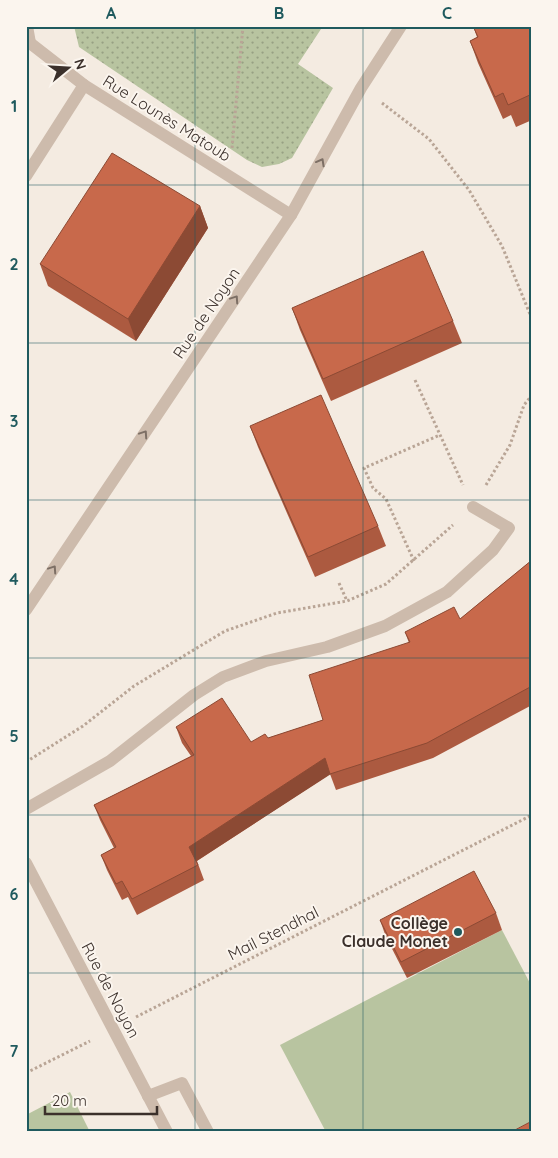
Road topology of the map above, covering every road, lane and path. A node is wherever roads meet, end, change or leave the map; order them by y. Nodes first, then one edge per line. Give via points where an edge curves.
1 (27, 26) edge
2 (243, 26) edge
3 (401, 26) edge
4 (28, 46) edge
5 (84, 85) junction
6 (362, 88) junction
7 (26, 176) edge
8 (229, 176) junction
9 (291, 215) junction
10 (532, 320) edge
11 (415, 380) dead end
12 (532, 395) edge
13 (440, 435) junction
14 (473, 507) junction
15 (414, 561) junction
16 (340, 583) dead end
17 (347, 601) junction
18 (26, 610) edge
19 (26, 762) edge
20 (26, 809) edge
21 (532, 815) edge
22 (26, 863) edge
23 (113, 1029) junction
24 (26, 1073) edge
25 (148, 1096) junction
26 (167, 1132) edge
27 (208, 1132) edge

1 - 4 street
2 - 8 path
3 - 6 street, Rue de Noyon
4 - 5 street, Rue Lounès Matoub
5 - 7 street
5 - 8 street, Rue Lounès Matoub
9 -> 6 street, Rue de Noyon
6 - 10 path via 429,139 469,190 502,246
8 - 9 street, Rue Lounès Matoub
18 -> 9 street, Rue de Noyon
11 - 13 path
12 - 14 path via 524,405 510,446
13 - 14 path
13 - 15 path via 364,468 373,488 386,499
14 - 15 path
14 - 20 street via 509,528 493,550 447,592 385,626 327,647 266,661 222,678 194,695 110,761
15 - 17 path via 386,584
16 - 17 path
17 - 19 path via 277,613 225,631 134,686 83,726
21 - 23 path, Mail Stendhal
22 - 23 street, Rue de Noyon
23 - 24 path, Mail Stendhal
23 - 25 street, Rue de Noyon
25 - 26 street, Rue de Noyon
25 - 27 street via 182,1083

